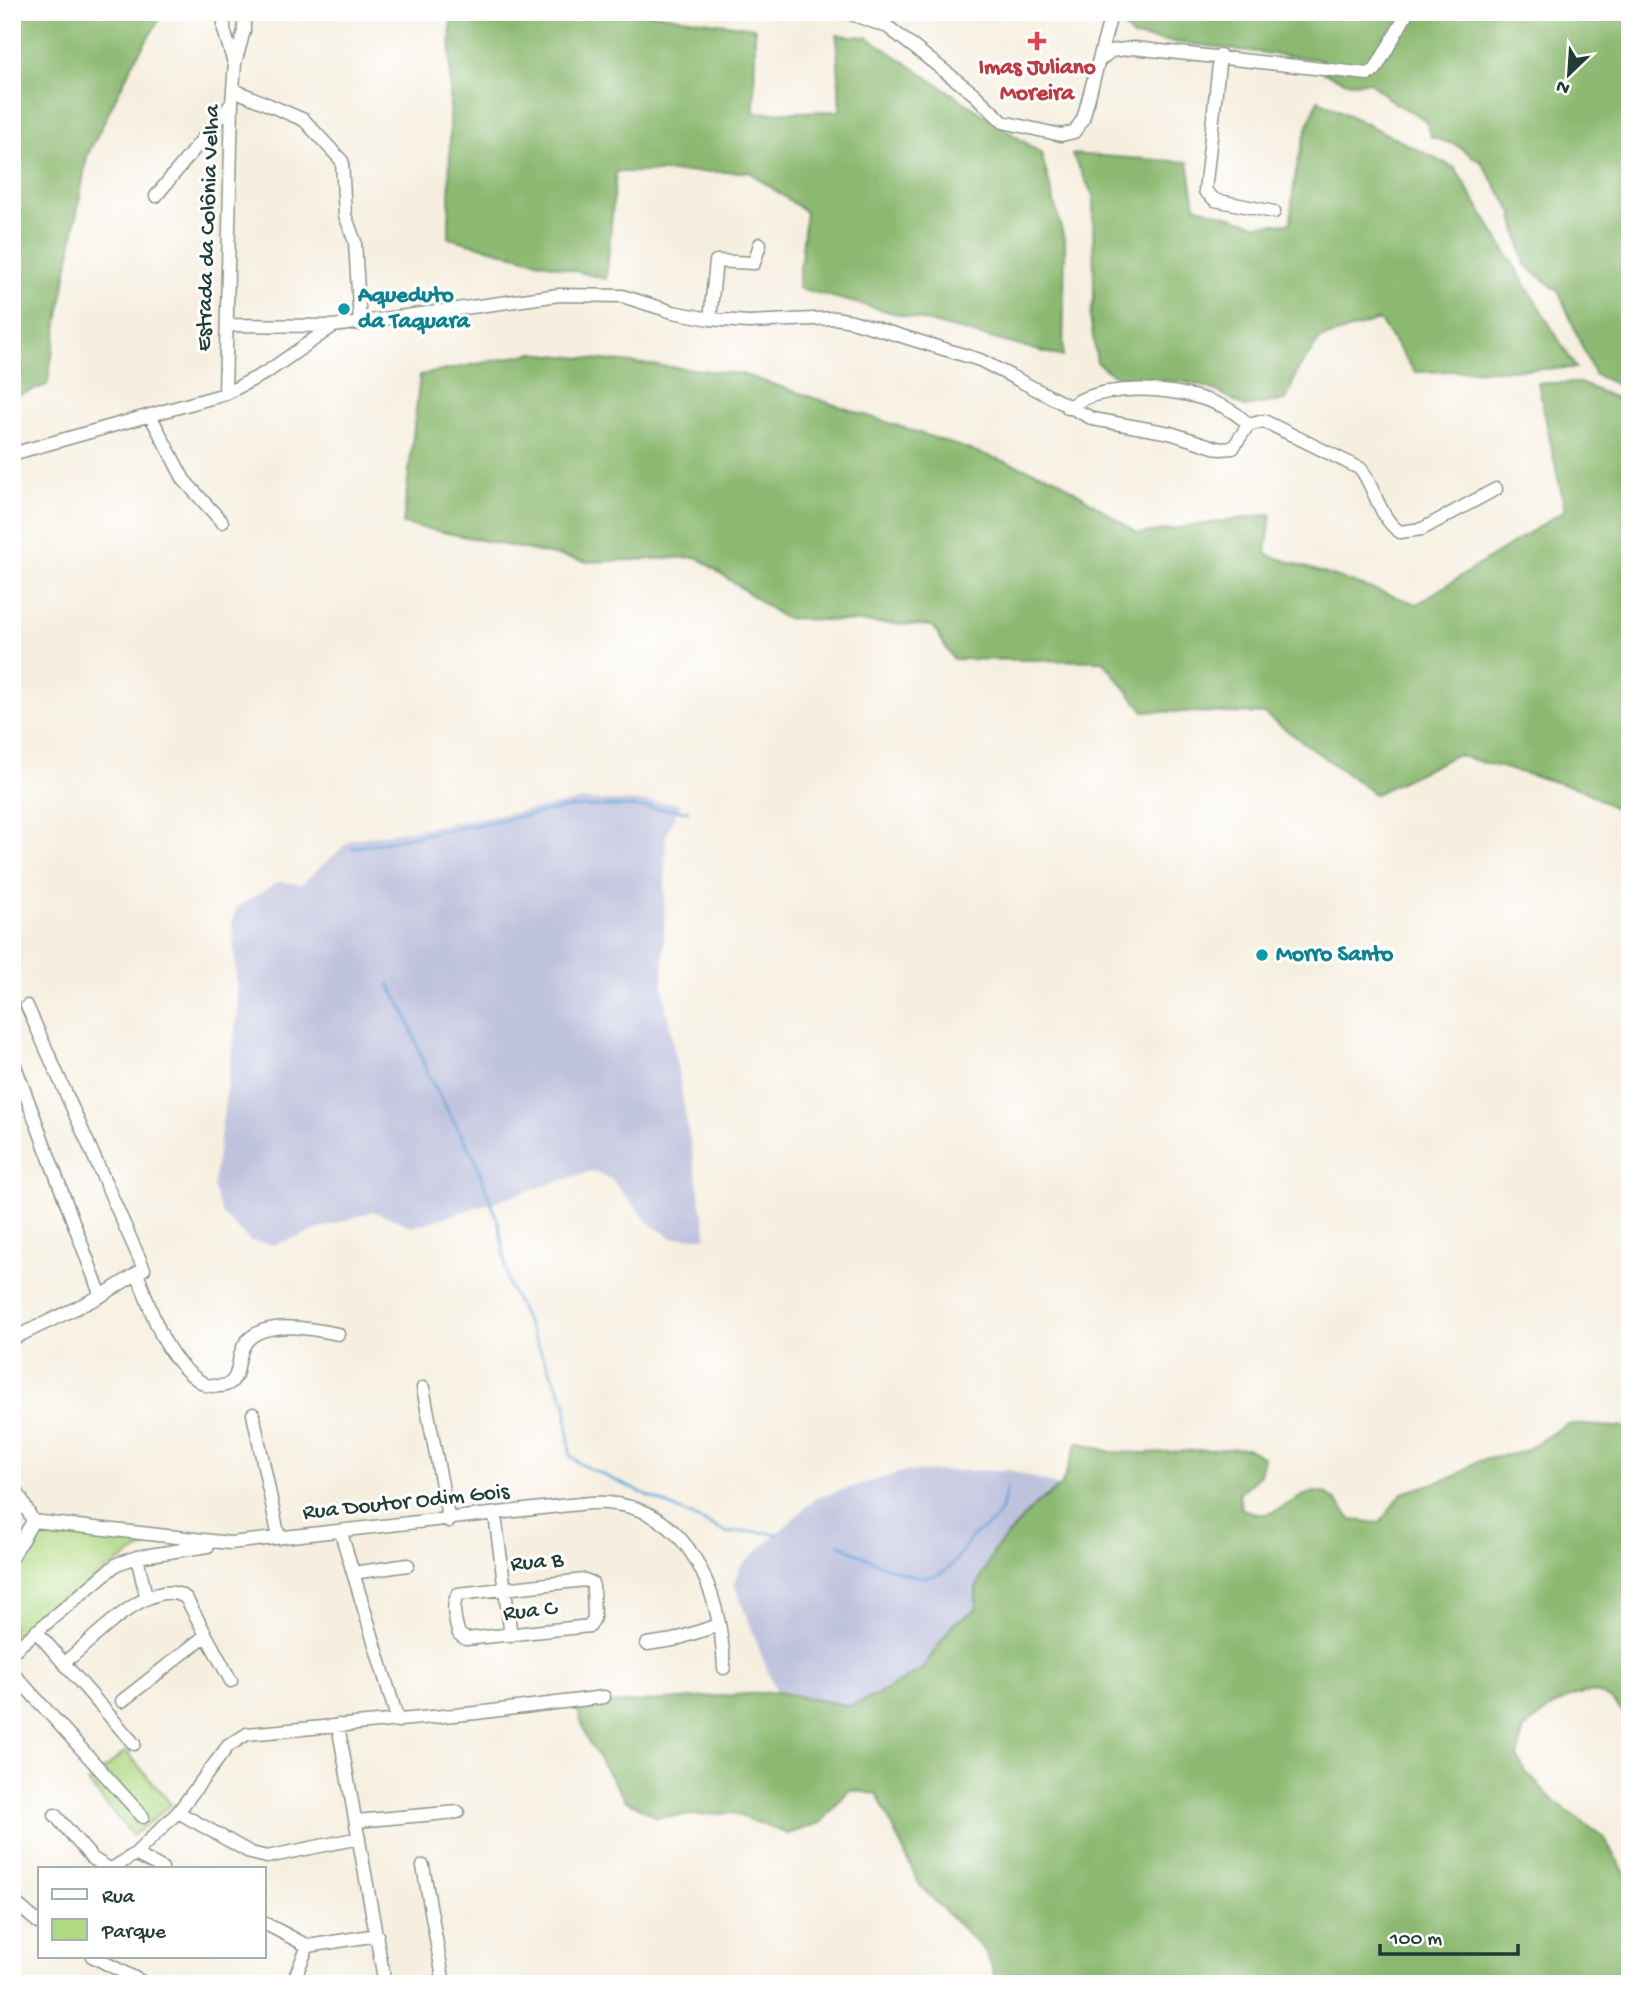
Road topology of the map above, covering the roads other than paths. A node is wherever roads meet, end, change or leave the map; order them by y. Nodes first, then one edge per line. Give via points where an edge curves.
1 (225, 12) edge
2 (244, 12) edge
3 (819, 12) edge
4 (1408, 12) edge
5 (857, 13) edge
6 (1108, 17) edge
7 (1134, 48) junction
8 (1220, 55) junction
9 (1099, 60) junction
10 (234, 63) junction
11 (233, 96) junction
12 (156, 196) dead end
13 (1274, 212) dead end
14 (760, 244) dead end
15 (709, 318) junction
16 (355, 324) junction
17 (228, 325) junction
18 (332, 326) junction
19 (225, 394) junction
20 (1068, 408) junction
21 (150, 415) junction
22 (1248, 425) junction
23 (12, 454) edge
24 (1496, 489) dead end
25 (222, 522) dead end
26 (27, 1006) dead end
27 (12, 1058) edge
28 (140, 1271) junction
29 (101, 1296) junction
30 (338, 1334) dead end
31 (12, 1339) edge
32 (423, 1388) dead end
33 (253, 1414) dead end
34 (12, 1482) edge
35 (495, 1515) junction
36 (33, 1521) junction
37 (449, 1521) junction
38 (341, 1532) junction
39 (279, 1538) junction
40 (230, 1543) junction
41 (12, 1557) edge
42 (137, 1557) junction
43 (408, 1565) dead end
44 (353, 1573) junction
45 (505, 1587) junction
46 (146, 1596) junction
47 (594, 1618) joint
48 (719, 1625) junction
49 (36, 1631) junction
50 (205, 1636) junction
51 (511, 1636) junction
52 (466, 1639) joint
53 (647, 1644) dead end
54 (12, 1652) edge
55 (71, 1657) dead end
56 (724, 1668) dead end
57 (12, 1672) edge
58 (231, 1681) dead end
59 (604, 1697) dead end
60 (122, 1701) dead end
61 (398, 1721) junction
62 (338, 1725) junction
63 (134, 1744) dead end
64 (178, 1812) junction
65 (458, 1812) dead end
66 (55, 1815) dead end
67 (143, 1817) dead end
68 (356, 1821) junction
69 (359, 1838) junction
70 (135, 1854) junction
71 (424, 1866) dead end
72 (106, 1867) edge
73 (115, 1867) edge
74 (160, 1867) edge
75 (12, 1900) edge
76 (38, 1922) edge
77 (266, 1924) edge
78 (377, 1935) junction
79 (308, 1946) junction
80 (96, 1958) edge
81 (146, 1984) edge
82 (292, 1984) edge
83 (385, 1984) edge
84 (444, 1984) edge

1 - 10 street, Estrada da Colônia Velha via 224,30
2 - 10 street, Estrada da Colônia Velha via 244,31
3 - 5 street
4 - 8 street via 1370,73
5 - 9 street via 888,27 1003,122 1061,135 1074,132 1083,119
6 - 7 street via 1119,41
6 - 9 street
7 - 8 street
7 - 9 street via 1111,51
8 - 13 street via 1205,191 1216,200
10 - 11 street, Estrada da Colônia Velha
11 - 12 street
11 - 16 street via 304,120 342,161 345,215 355,242
11 - 17 street, Estrada da Colônia Velha
14 - 15 street via 754,263 716,261
15 - 16 street via 622,296 559,295
15 - 20 street via 835,318 882,328 980,360
16 - 18 street
17 - 18 street
17 - 19 street, Estrada da Colônia Velha
18 - 19 street via 267,372
19 - 21 street
20 - 22 street via 1077,400 1108,393 1190,394 1241,417
20 - 22 street via 1093,419 1170,433 1227,450
21 - 23 street
21 - 25 street via 184,481
22 - 24 street via 1264,421 1361,469 1386,520 1400,532 1422,529
26 - 28 street
27 - 29 street
28 - 29 street
28 - 30 street via 156,1326 171,1353 206,1385 224,1385 234,1379 248,1340 257,1335 288,1327
29 - 31 street
32 - 37 street
33 - 39 street
34 - 36 street
35 - 37 street, Rua Doutor Odim Gois
35 - 45 street
35 - 48 street, Rua Doutor Odim Gois via 606,1503 644,1513 688,1546 711,1592
36 - 40 street, Rua Doutor Odim Gois
36 - 41 street
37 - 38 street, Rua Doutor Odim Gois
38 - 39 street, Rua Doutor Odim Gois
38 - 44 street
39 - 40 street, Rua Doutor Odim Gois
40 - 42 street
42 - 46 street
42 - 49 street via 117,1564
43 - 44 street
44 - 61 street
45 - 47 street, Rua B via 589,1581
45 - 51 street
45 - 52 street, Rua B via 463,1592 454,1600 457,1630
46 - 50 street via 180,1594 186,1598
46 - 55 street
47 - 51 street, Rua C via 590,1626
48 - 53 street
48 - 56 street, Rua Doutor Odim Gois
49 - 54 street
49 - 63 street
50 - 58 street
50 - 60 street
51 - 52 street, Rua C
57 - 67 street
59 - 61 street
61 - 62 street
62 - 64 street via 236,1738
62 - 68 street
64 - 69 street via 251,1853 267,1857
64 - 70 street
65 - 68 street
66 - 72 street
68 - 69 street
69 - 78 street
70 - 73 street
70 - 74 street
71 - 84 street
75 - 76 street
77 - 79 street
78 - 79 street
78 - 83 street
79 - 82 street
80 - 81 street

